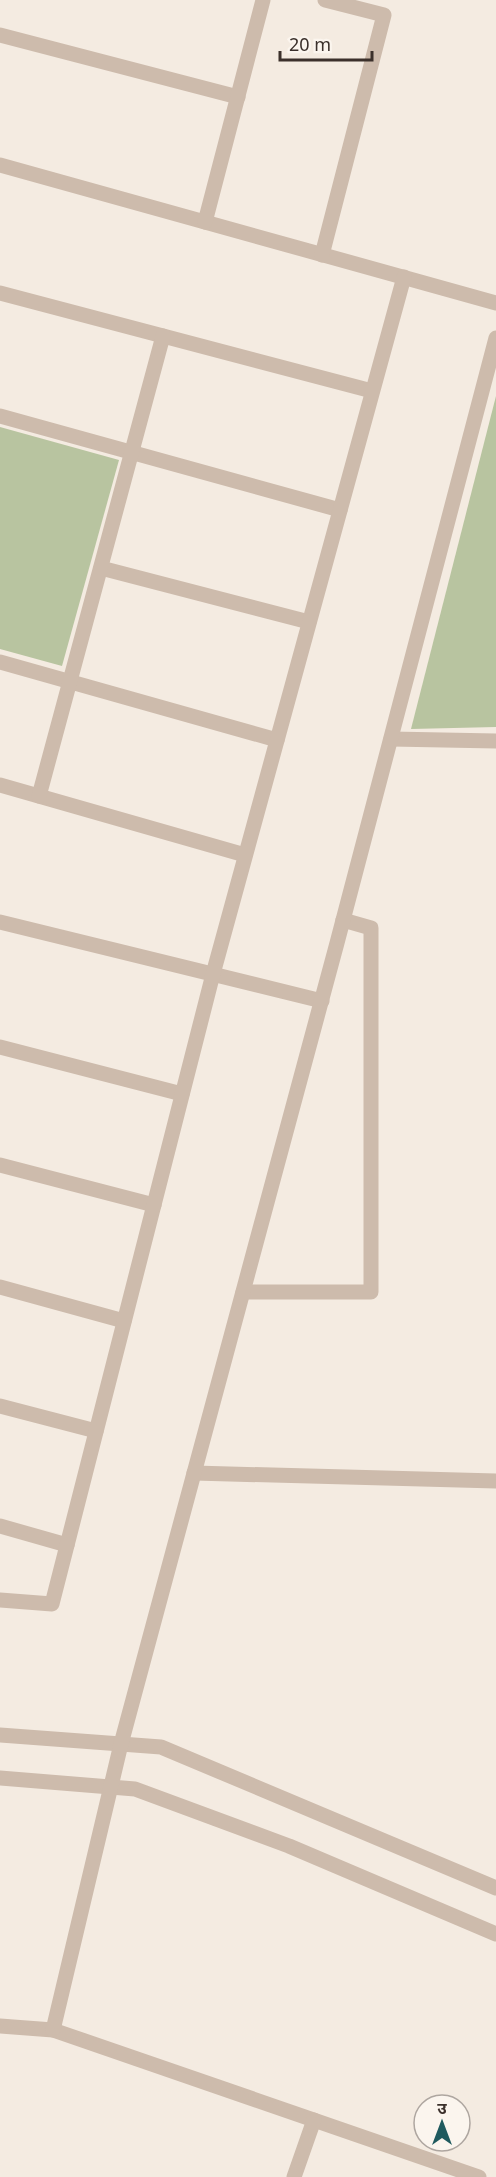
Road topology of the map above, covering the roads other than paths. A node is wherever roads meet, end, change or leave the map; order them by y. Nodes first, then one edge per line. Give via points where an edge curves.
1 (263, 0) edge
2 (325, 0) edge
3 (344, 2) edge
4 (0, 35) edge
5 (238, 97) junction
6 (0, 165) edge
7 (205, 222) junction
8 (322, 255) junction
9 (404, 277) junction
10 (0, 293) edge
11 (496, 303) edge
12 (163, 336) junction
13 (496, 338) edge
14 (372, 391) junction
15 (0, 416) edge
16 (132, 452) junction
17 (340, 510) junction
18 (100, 568) junction
19 (309, 622) junction
20 (0, 662) edge
21 (70, 682) junction
22 (391, 739) junction
23 (277, 740) junction
24 (496, 741) edge
25 (0, 785) edge
26 (39, 796) junction
27 (245, 855) junction
28 (343, 920) junction
29 (0, 921) edge
30 (213, 974) junction
31 (322, 1000) junction
32 (0, 1047) edge
33 (182, 1094) junction
34 (0, 1165) edge
35 (154, 1205) junction
36 (0, 1287) edge
37 (243, 1292) junction
38 (124, 1321) junction
39 (0, 1406) edge
40 (96, 1431) junction
41 (194, 1473) junction
42 (496, 1481) edge
43 (0, 1526) edge
44 (68, 1545) junction
45 (0, 1600) edge
46 (0, 1735) edge
47 (121, 1744) junction
48 (0, 1778) edge
49 (111, 1787) junction
50 (496, 1888) edge
51 (496, 1934) edge
52 (0, 2026) edge
53 (53, 2030) junction
54 (314, 2120) junction
55 (294, 2177) edge
56 (479, 2177) edge

1 - 5 street
2 - 3 street
3 - 8 street via 384,15
4 - 5 street
5 - 7 street
6 - 7 street
7 - 8 street
8 - 9 street
9 - 11 street
9 - 14 street
10 - 12 street
12 - 14 street
12 - 16 street
13 - 22 street
14 - 17 street
15 - 16 street
16 - 17 street
16 - 18 street
17 - 19 street
18 - 19 street
18 - 21 street
19 - 23 street
20 - 21 street
21 - 23 street
21 - 26 street
22 - 24 street
22 - 28 street
23 - 27 street
25 - 26 street
26 - 27 street
27 - 30 street
28 - 31 street
28 - 37 street via 371,928 371,1292
29 - 30 street
30 - 31 street
30 - 33 street
31 - 37 street
32 - 33 street
33 - 35 street
34 - 35 street
35 - 38 street
36 - 38 street
37 - 41 street
38 - 40 street
39 - 40 street
40 - 44 street
41 - 42 street
41 - 47 street
43 - 44 street
44 - 45 street via 52,1604
46 - 47 street
47 - 49 street
47 - 50 street via 161,1748
48 - 49 street
49 - 51 street via 135,1789 289,1846
49 - 53 street
52 - 53 street
53 - 54 street
54 - 55 street
54 - 56 street

